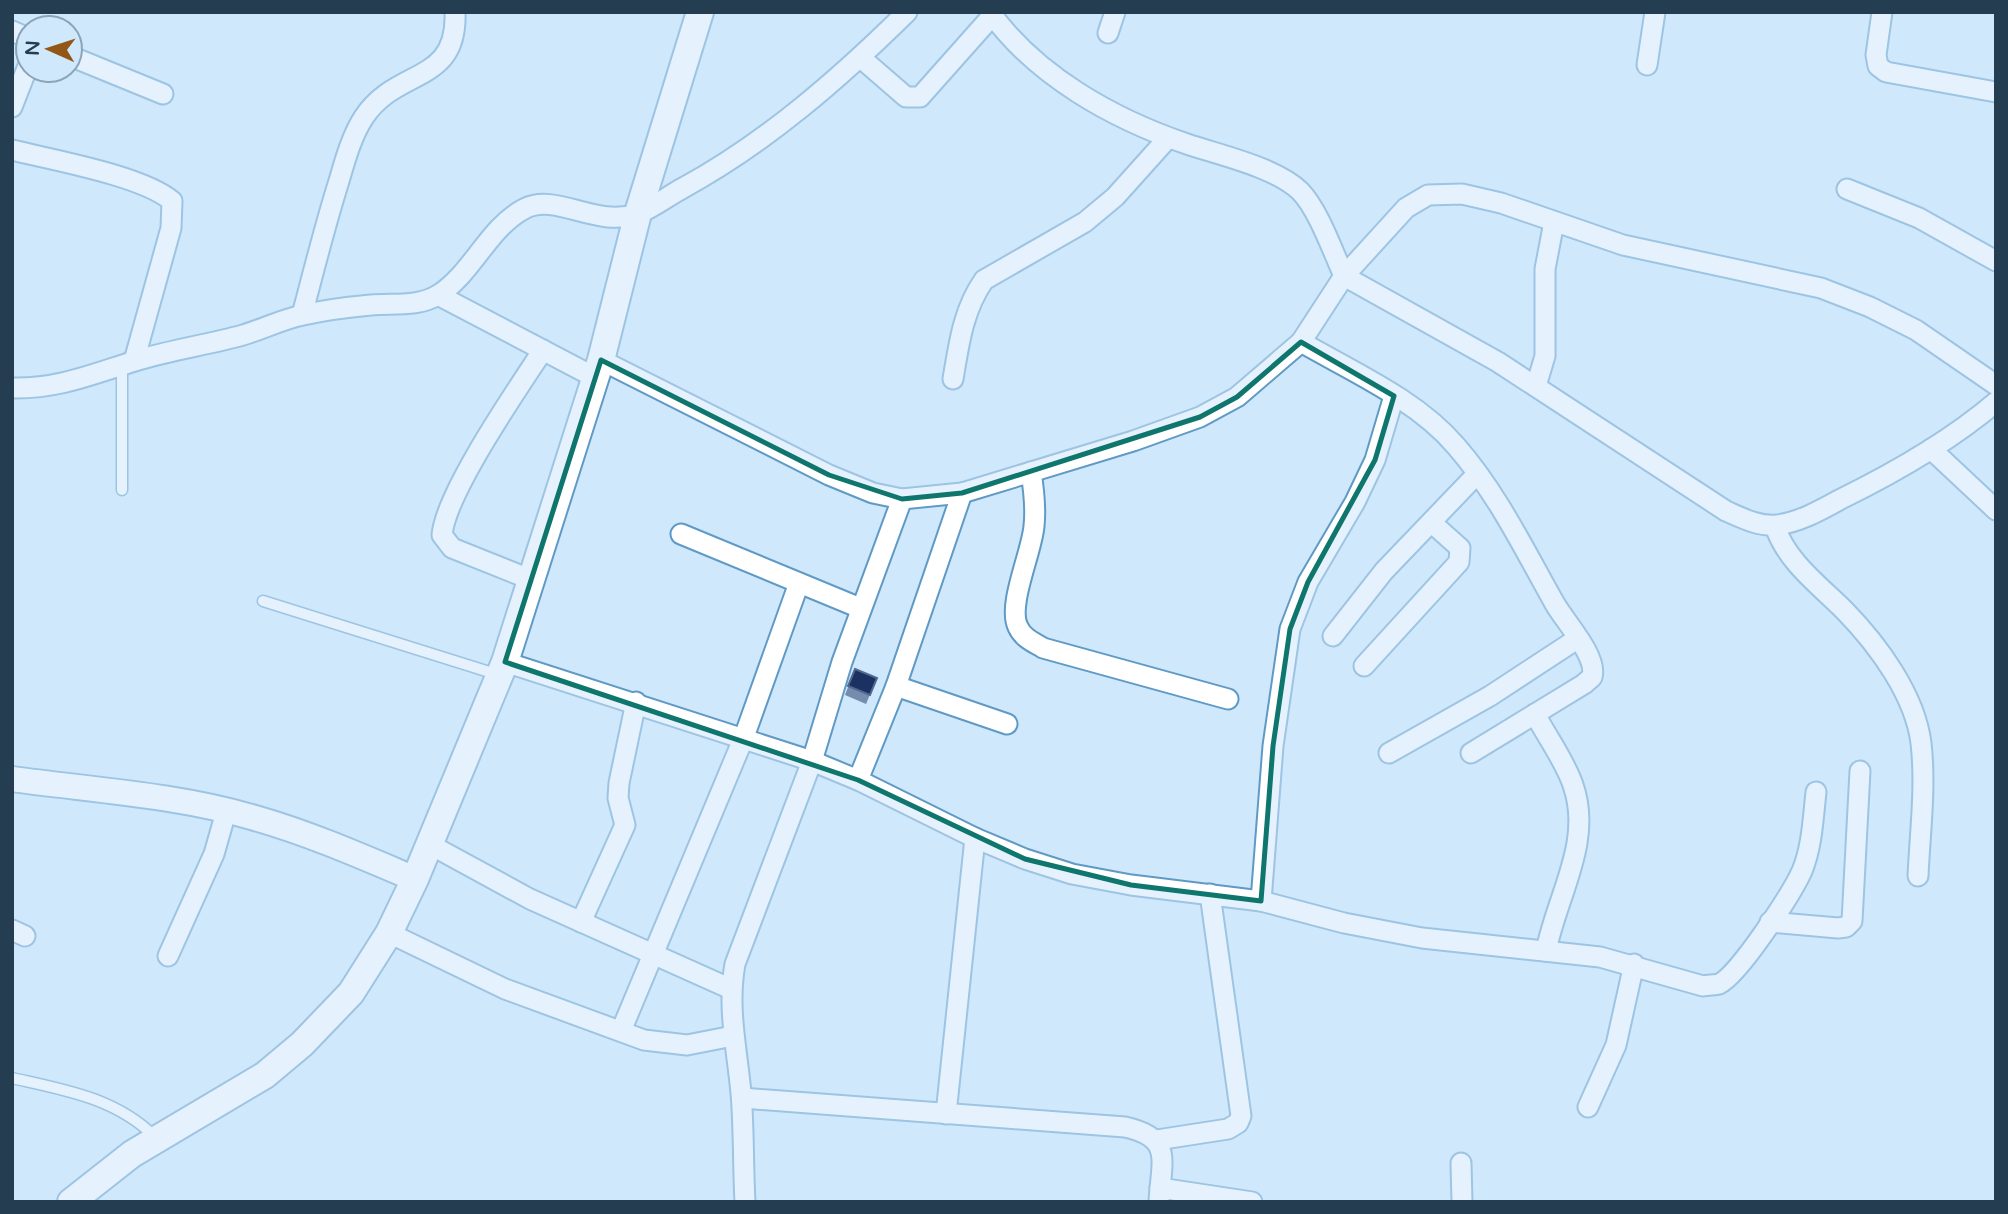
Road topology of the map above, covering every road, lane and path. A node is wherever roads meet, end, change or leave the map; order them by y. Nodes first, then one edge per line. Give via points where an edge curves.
1 (455, 12) edge
2 (700, 12) edge
3 (907, 12) edge
4 (1115, 12) edge
5 (1655, 12) edge
6 (1882, 12) edge
7 (991, 14) edge
8 (1108, 33) dead end
9 (861, 58) junction
10 (84, 62) edge
11 (1647, 65) dead end
12 (21, 84) edge
13 (1996, 92) edge
14 (163, 94) dead end
15 (12, 107) edge
16 (1168, 138) junction
17 (12, 149) edge
18 (1847, 189) dead end
19 (638, 213) junction
20 (1554, 222) junction
21 (1996, 261) edge
22 (1344, 276) junction
23 (438, 295) junction
24 (302, 315) junction
25 (1301, 342) junction
26 (543, 350) junction
27 (128, 363) junction
28 (598, 369) junction
29 (953, 379) dead end
30 (1996, 385) edge
31 (1536, 386) junction
32 (12, 387) edge
33 (1394, 396) junction
34 (1996, 402) edge
35 (1931, 449) junction
36 (1031, 472) junction
37 (1477, 474) junction
38 (122, 490) dead end
39 (962, 493) junction
40 (902, 499) junction
41 (1996, 510) edge
42 (1432, 523) junction
43 (1775, 526) junction
44 (681, 534) dead end
45 (531, 580) junction
46 (799, 583) junction
47 (263, 601) dead end
48 (860, 608) junction
49 (1333, 636) dead end
50 (1577, 639) junction
51 (1364, 666) dead end
52 (502, 669) junction
53 (896, 686) junction
54 (1228, 699) dead end
55 (636, 702) junction
56 (1535, 714) junction
57 (1007, 724) dead end
58 (744, 737) junction
59 (1389, 753) dead end
60 (1471, 753) dead end
61 (812, 761) junction
62 (1860, 771) dead end
63 (12, 779) edge
64 (858, 780) junction
65 (1816, 792) dead end
66 (226, 812) junction
67 (975, 838) junction
68 (429, 844) junction
69 (1918, 876) dead end
70 (415, 879) junction
71 (1210, 894) junction
72 (1261, 901) junction
73 (581, 922) junction
74 (1770, 922) junction
75 (389, 933) junction
76 (1546, 951) junction
77 (168, 956) dead end
78 (653, 956) junction
79 (1634, 964) junction
80 (731, 989) junction
81 (621, 1031) junction
82 (733, 1036) junction
83 (12, 1078) edge
84 (741, 1098) junction
85 (1588, 1107) dead end
86 (946, 1114) junction
87 (158, 1140) junction
88 (1157, 1140) junction
89 (1461, 1163) dead end
90 (1159, 1195) edge
91 (71, 1202) edge
92 (746, 1202) edge
93 (1252, 1202) edge
94 (1462, 1202) edge

1 - 24 street via 451,47 437,67 387,91 363,117 343,167
2 - 19 main road
3 - 9 street
4 - 8 street
5 - 11 street
6 - 13 street via 1876,55 1878,66 1886,72
7 - 9 street via 920,97 906,97
7 - 16 street via 1016,45 1061,81
9 - 19 street via 766,135 708,175
10 - 14 street
12 - 15 street
16 - 22 street via 1271,174 1300,191
16 - 29 street via 1115,197 1085,222 984,280 963,324
17 - 27 street via 109,175 172,201 171,228
18 - 21 street via 1919,218
19 - 23 street via 616,218 557,205 523,209
19 - 28 main road
20 - 22 street via 1462,194 1428,195 1406,208
20 - 30 street via 1623,245 1821,288 1916,330
20 - 31 street via 1545,269 1545,356
22 - 25 street
22 - 31 street
23 - 24 street via 413,304
23 - 26 street
24 - 27 street via 244,335
25 - 33 street
25 - 36 street via 1237,397 1200,417
26 - 28 street
26 - 45 street via 480,451 442,535 452,548
27 - 32 street via 68,384
27 - 38 lane
28 - 40 street via 829,475
28 - 45 main road
31 - 43 street via 1726,512
33 - 37 street via 1455,444
33 - 72 street via 1375,460 1308,582 1290,629 1275,732
34 - 35 street
35 - 41 street
35 - 43 street via 1800,520
36 - 39 street
36 - 54 street via 1034,529 1016,602 1017,625 1026,638 1042,648
37 - 42 street
37 - 50 street via 1512,524
39 - 40 street
39 - 53 street
40 - 48 street
42 - 49 street via 1360,598
42 - 51 street via 1460,548 1459,562
43 - 69 street via 1791,557 1848,614 1910,704 1920,741 1923,781
44 - 46 street
45 - 52 main road
46 - 48 street
46 - 58 street
47 - 52 lane
48 - 61 street
50 - 56 street via 1593,660 1592,677
50 - 59 street
52 - 55 street
52 - 68 main road
53 - 57 street
53 - 64 street
55 - 58 street
55 - 73 street via 619,783 625,825
56 - 60 street
56 - 76 street via 1573,783 1580,809 1573,867
58 - 61 street
58 - 78 street
61 - 64 street
61 - 80 street via 735,964
62 - 74 street via 1852,921 1838,928
63 - 66 street
64 - 67 street
65 - 74 street via 1812,835 1802,870
66 - 70 street via 325,840
66 - 77 street via 214,854
67 - 71 street via 1072,874
67 - 86 street
68 - 70 main road
68 - 73 street via 530,900
70 - 75 main road
71 - 72 street
71 - 88 street via 1241,1116 1228,1129
72 - 76 street via 1422,938
73 - 78 street
74 - 79 street via 1719,984 1686,983
75 - 81 street via 505,989
75 - 87 main road via 351,993 302,1044 265,1075
76 - 79 street
78 - 80 street
78 - 81 street
79 - 85 street via 1616,1045
80 - 82 street
81 - 82 street via 666,1045
82 - 84 street
83 - 87 lane via 109,1104 138,1120
84 - 86 street
84 - 92 street
86 - 88 street via 1125,1127
87 - 91 main road via 132,1154
88 - 90 street via 1162,1154
89 - 94 street
90 - 93 street

